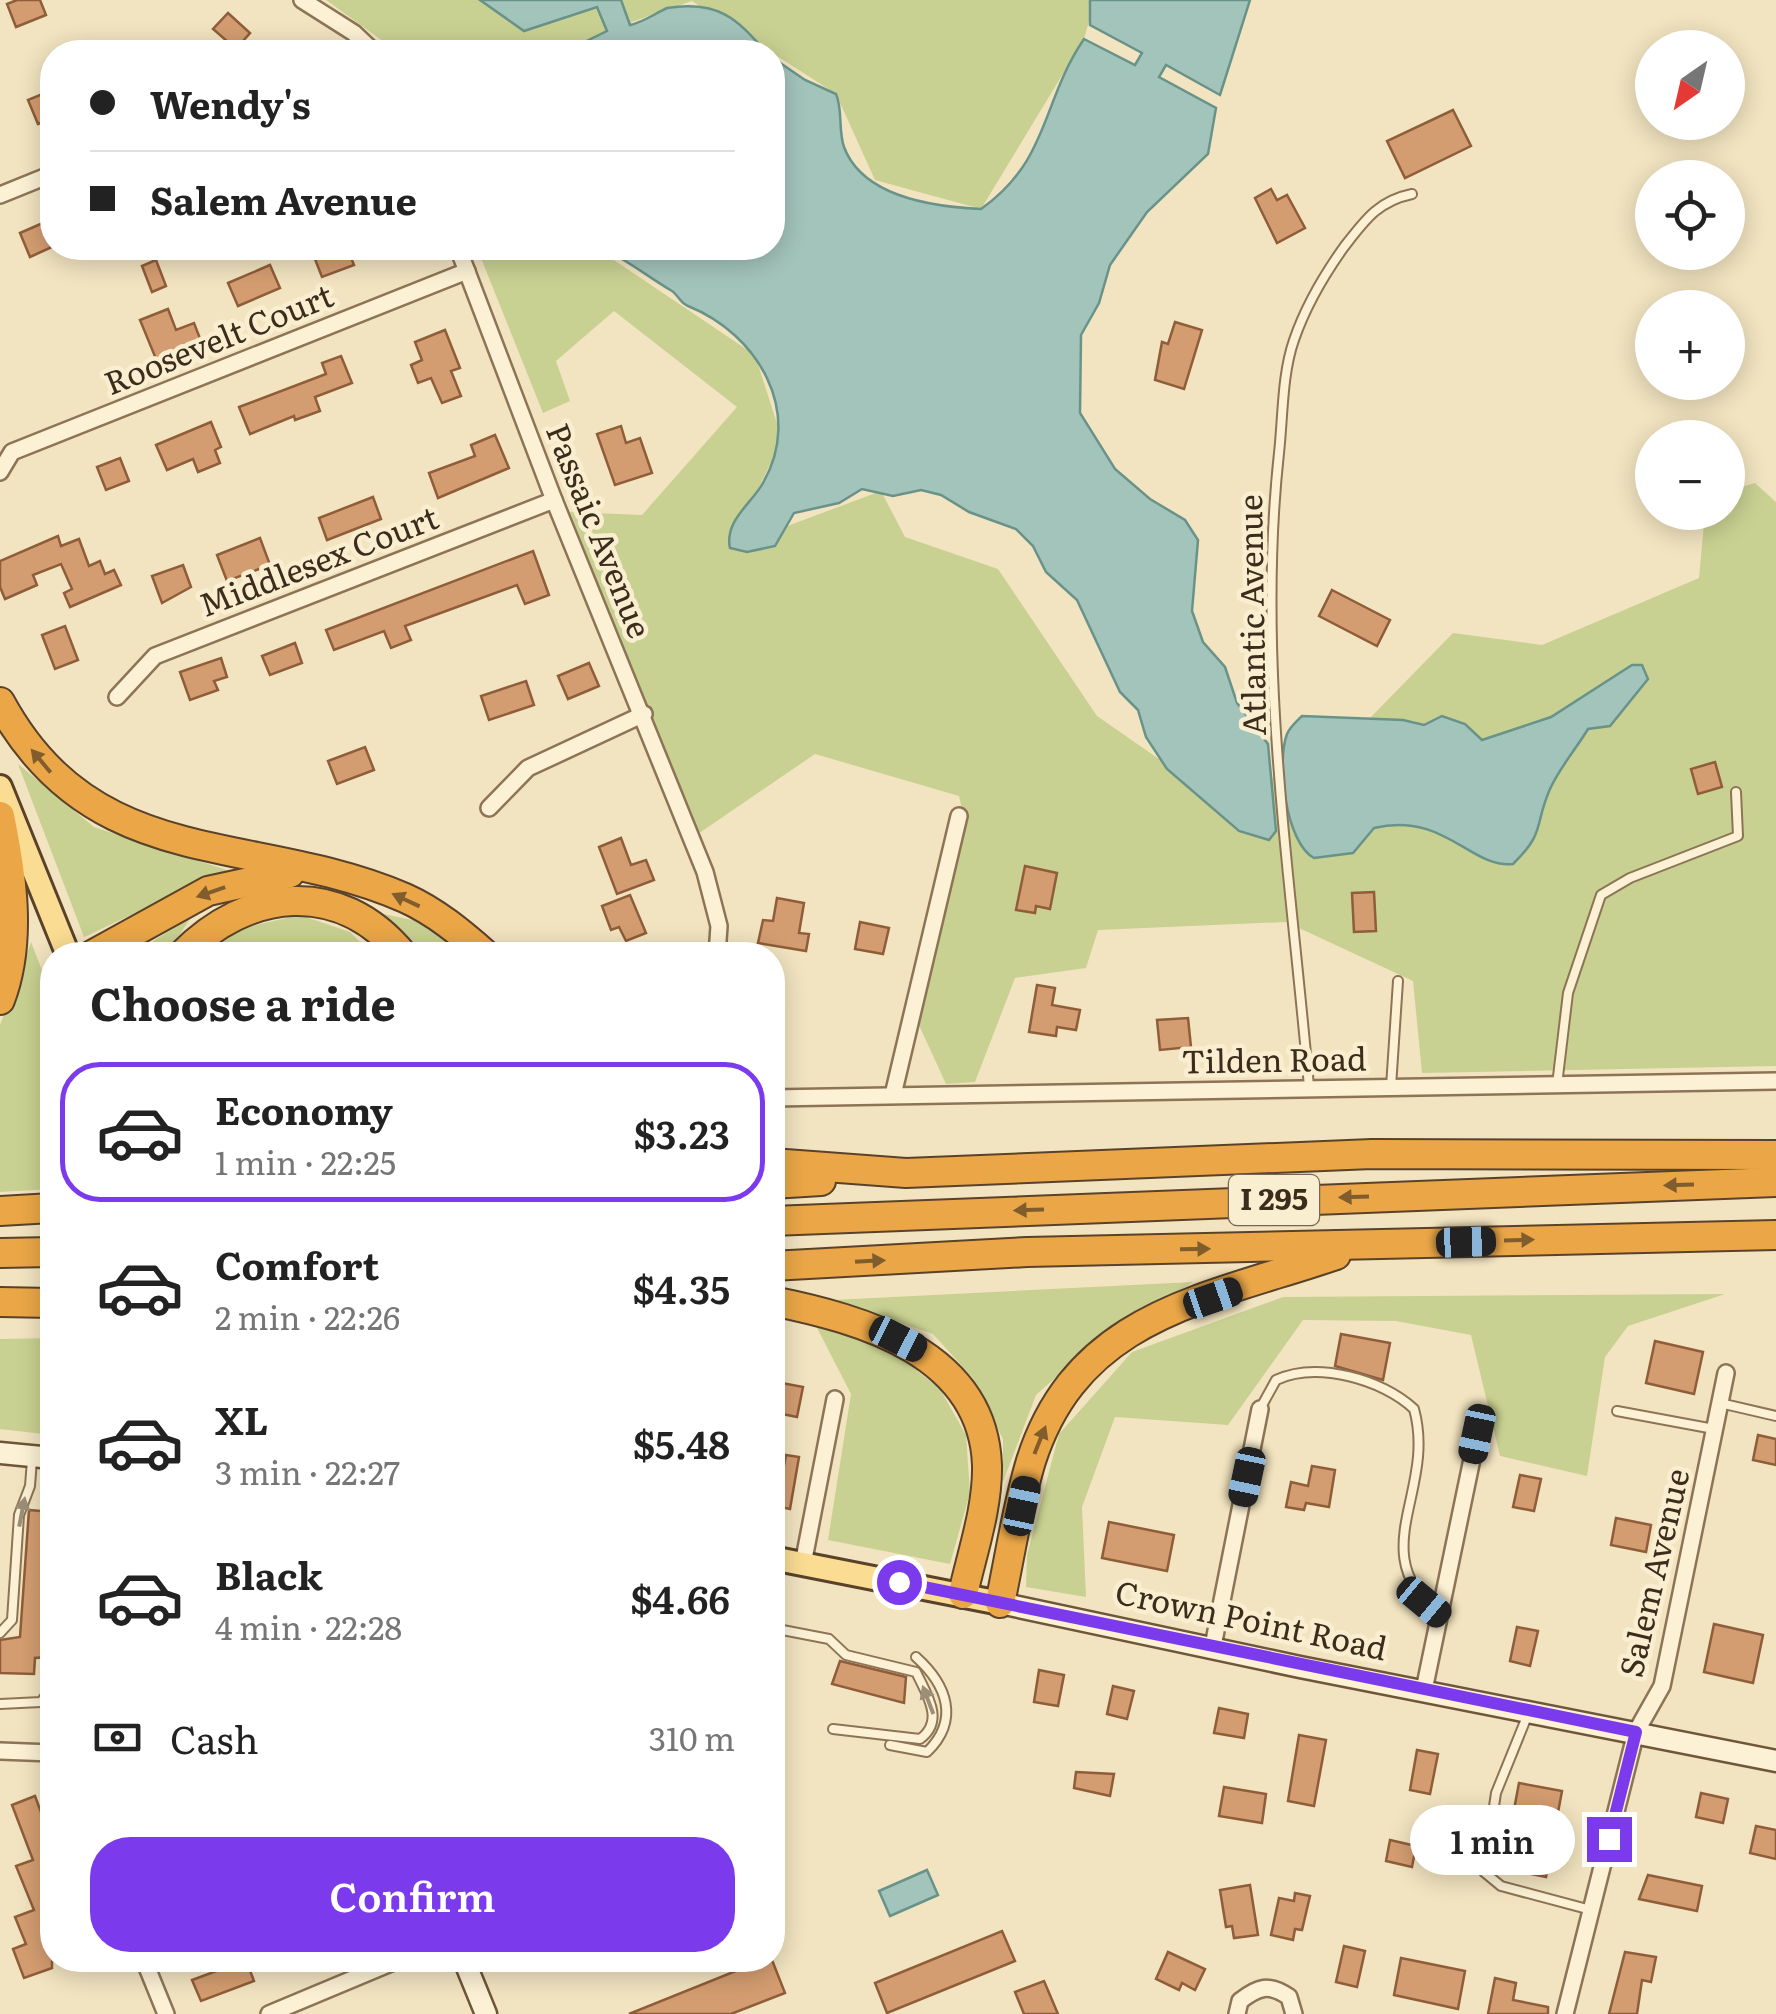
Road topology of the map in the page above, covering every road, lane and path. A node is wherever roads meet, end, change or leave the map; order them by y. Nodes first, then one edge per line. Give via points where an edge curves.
1 (302, 0) edge
2 (360, 40) edge
3 (40, 179) edge
4 (0, 194) edge
5 (1412, 194) dead end
6 (463, 260) edge
7 (467, 271) junction
8 (0, 472) edge
9 (554, 500) junction
10 (117, 697) dead end
11 (0, 702) edge
12 (644, 714) junction
13 (0, 787) edge
14 (1736, 792) dead end
15 (489, 808) dead end
16 (0, 816) edge
17 (959, 816) dead end
18 (306, 870) junction
19 (63, 942) edge
20 (116, 942) edge
21 (195, 942) edge
22 (390, 942) edge
23 (471, 942) edge
24 (716, 942) edge
25 (1398, 981) dead end
26 (0, 1000) edge
27 (1776, 1081) edge
28 (1557, 1085) junction
29 (1309, 1087) junction
30 (1390, 1087) junction
31 (894, 1095) junction
32 (785, 1098) edge
33 (1776, 1154) edge
34 (785, 1164) edge
35 (887, 1173) junction
36 (1776, 1182) edge
37 (785, 1183) edge
38 (40, 1209) edge
39 (0, 1211) edge
40 (785, 1220) edge
41 (1776, 1235) edge
42 (1359, 1247) junction
43 (40, 1252) edge
44 (0, 1253) edge
45 (785, 1265) edge
46 (0, 1302) edge
47 (40, 1303) edge
48 (785, 1304) edge
49 (1726, 1373) dead end
50 (836, 1399) dead end
51 (1720, 1404) junction
52 (1260, 1409) joint
53 (1617, 1411) dead end
54 (1776, 1416) edge
55 (1714, 1430) junction
56 (1477, 1434) dead end
57 (0, 1453) edge
58 (40, 1457) edge
59 (40, 1462) edge
60 (785, 1561) edge
61 (803, 1564) junction
62 (963, 1594) junction
63 (1000, 1603) junction
64 (1440, 1616) junction
65 (785, 1631) edge
66 (0, 1633) edge
67 (1213, 1646) junction
68 (916, 1656) dead end
69 (1424, 1690) junction
70 (40, 1702) edge
71 (0, 1704) edge
72 (1528, 1712) junction
73 (833, 1728) dead end
74 (1636, 1732) junction
75 (890, 1745) dead end
76 (0, 1752) edge
77 (40, 1753) edge
78 (1776, 1760) edge
79 (1592, 1910) junction
80 (149, 1972) edge
81 (370, 1972) edge
82 (469, 1972) edge
83 (166, 2014) edge
84 (270, 2014) edge
85 (486, 2014) edge
86 (1237, 2014) edge
87 (1294, 2014) edge
88 (1565, 2014) edge

1 - 2 street
3 - 4 street
5 - 29 lane, Atlantic Avenue via 1386,199 1327,271 1293,342 1282,424 1270,534 1272,667
6 - 7 street, Passaic Avenue
7 - 8 street, Roosevelt Court via 12,452
7 - 9 street, Passaic Avenue
9 - 10 street, Middlesex Court via 156,656
9 - 12 street, Passaic Avenue
18 -> 11 highway via 177,840 96,808 47,770
12 - 15 street via 528,768
12 - 24 street, Passaic Avenue via 716,902
13 - 19 main road
14 - 28 lane via 1738,836 1601,895 1568,993
16 - 26 highway via 12,887 12,937
17 - 31 street
18 -> 20 highway via 208,891
23 -> 18 highway via 407,899
21 - 22 highway via 241,910 288,900 334,908
25 - 30 lane
27 - 28 street, Tilden Road
28 - 30 street, Tilden Road
29 - 30 street, Tilden Road
29 - 31 street, Tilden Road
31 - 32 street, Tilden Road
33 - 35 highway via 1372,1154
34 - 35 highway
35 - 37 highway
36 -> 40 highway, I 295
38 - 39 highway
42 -> 41 highway, I 295
45 -> 42 highway, I 295 via 1027,1252
63 -> 42 highway via 1044,1430 1064,1388 1104,1348 1140,1323
43 - 44 highway
46 - 47 highway
48 - 62 highway via 878,1329 918,1349 965,1397 987,1464
49 - 51 street, Salem Avenue
50 - 61 street
51 - 54 lane
51 - 55 street, Salem Avenue
52 - 64 lane via 1276,1380 1312,1371 1381,1387 1414,1409 1422,1458 1402,1562 1410,1585
52 - 67 street
53 - 55 lane
55 - 74 street, Salem Avenue via 1662,1686
56 - 64 street
57 - 58 main road
66 -> 59 lane via 12,1620 19,1514
60 - 61 main road, Crown Point Road
61 - 62 main road, Crown Point Road
62 - 63 main road, Crown Point Road
63 - 67 main road, Crown Point Road
64 - 69 street
73 -> 65 lane via 920,1738 934,1716 916,1672 846,1656 829,1639
67 - 69 main road, Crown Point Road
68 - 75 lane via 940,1690 948,1714 944,1735 927,1752
69 - 72 main road, Crown Point Road
70 - 71 lane
72 - 74 main road, Crown Point Road
72 - 79 lane via 1496,1793 1484,1872 1501,1886
74 - 78 main road, Crown Point Road
74 - 79 street, Salem Avenue
76 - 77 street
79 - 88 street, Salem Avenue
80 - 83 street
81 - 84 street
82 - 85 main road
86 - 87 street via 1240,2001 1258,1987 1277,1988 1289,1997

